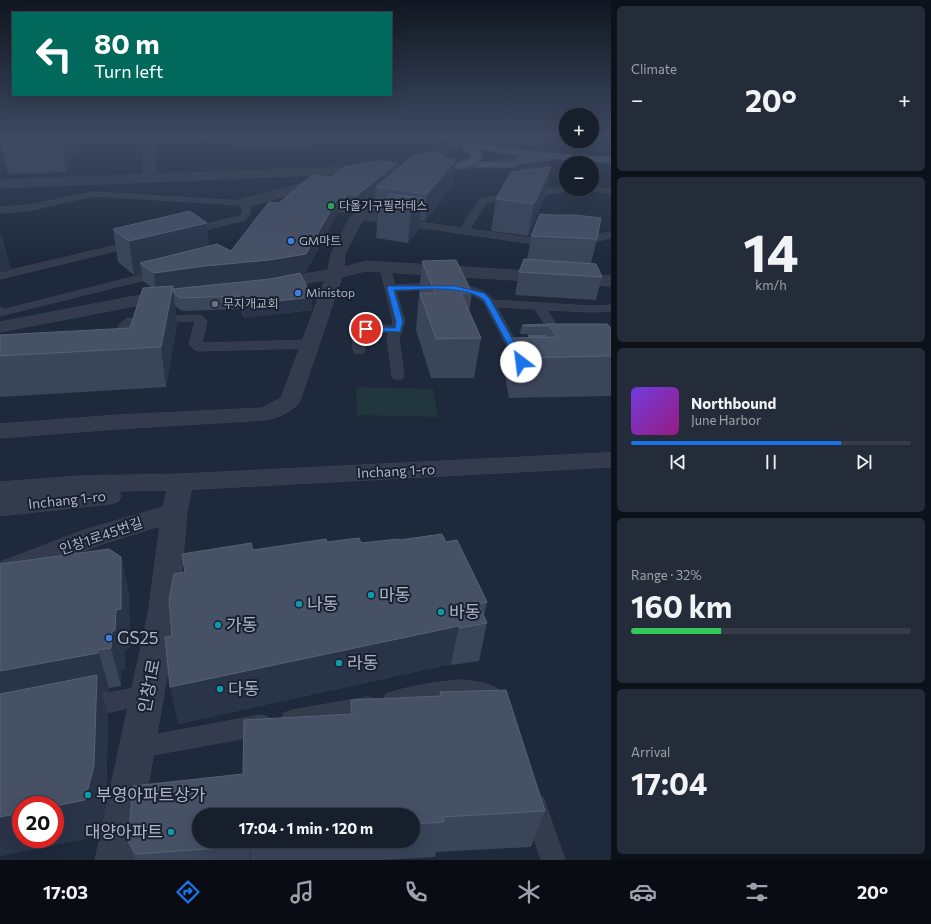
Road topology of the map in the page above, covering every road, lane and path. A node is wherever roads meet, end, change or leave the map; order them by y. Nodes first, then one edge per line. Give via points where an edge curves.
1 (194, 176) edge
2 (340, 176) edge
3 (407, 176) edge
4 (150, 178) joint
5 (0, 184) edge
6 (559, 190) edge
7 (599, 190) edge
8 (611, 191) edge
9 (245, 203) junction
10 (0, 210) edge
11 (360, 216) junction
12 (193, 230) junction
13 (464, 231) junction
14 (179, 233) edge
15 (611, 235) edge
16 (205, 239) edge
17 (144, 242) edge
18 (556, 243) edge
19 (568, 243) edge
20 (385, 267) junction
21 (169, 271) edge
22 (335, 274) junction
23 (0, 276) edge
24 (611, 281) edge
25 (262, 286) edge
26 (390, 288) junction
27 (184, 294) edge
28 (146, 300) junction
29 (489, 303) junction
30 (539, 306) junction
31 (611, 308) edge
32 (1, 317) edge
33 (138, 320) junction
34 (397, 330) junction
35 (553, 335) dead end
36 (507, 338) junction
37 (522, 338) edge
38 (311, 344) junction
39 (105, 350) edge
40 (359, 350) dead end
41 (534, 358) edge
42 (398, 376) dead end
43 (0, 431) edge
44 (611, 460) edge
45 (0, 490) edge
46 (178, 497) junction
47 (0, 507) edge
48 (0, 573) edge
49 (147, 695) junction
50 (69, 710) edge
51 (506, 718) edge
52 (137, 748) junction
53 (528, 786) edge
54 (115, 860) edge
55 (553, 860) edge

1 - 4 street
2 - 9 street
3 - 11 street
4 - 5 street
6 - 13 lane via 486,200 482,202
7 - 8 lane
9 - 10 lane via 94,194 27,208
9 - 12 lane via 247,213 242,218
11 - 13 lane
11 - 22 street via 350,228 338,254
12 - 14 lane
12 - 16 lane
13 - 18 lane
15 - 19 lane
17 - 23 lane
20 - 22 street via 366,266
20 - 24 street
20 - 26 lane
21 - 32 lane
22 - 25 street
22 - 38 street
26 - 29 lane via 461,289 482,294
26 - 34 lane via 399,322
27 - 28 street
28 - 32 street
28 - 33 lane
29 - 30 lane
29 - 36 lane
30 - 31 lane
30 - 35 lane
33 - 38 lane via 198,318 201,322 195,344 199,347
33 - 39 lane via 126,322 116,344
34 - 40 lane via 366,329 360,333
34 - 42 lane via 393,343
36 - 37 lane
36 - 41 lane via 519,360
38 - 43 street via 290,401 266,414
44 - 46 street, Inchang 1-ro
45 - 46 street, Inchang 1-ro via 78,484
46 - 47 street, Inchang 1-ro via 109,496
46 - 48 street, 인창1로45번길 via 93,537
46 - 49 street, 인창1로 via 163,614
49 - 50 lane
49 - 52 street, 인창1로
51 - 52 lane via 497,700 488,693 463,689
52 - 54 street, 인창1로
53 - 55 lane

